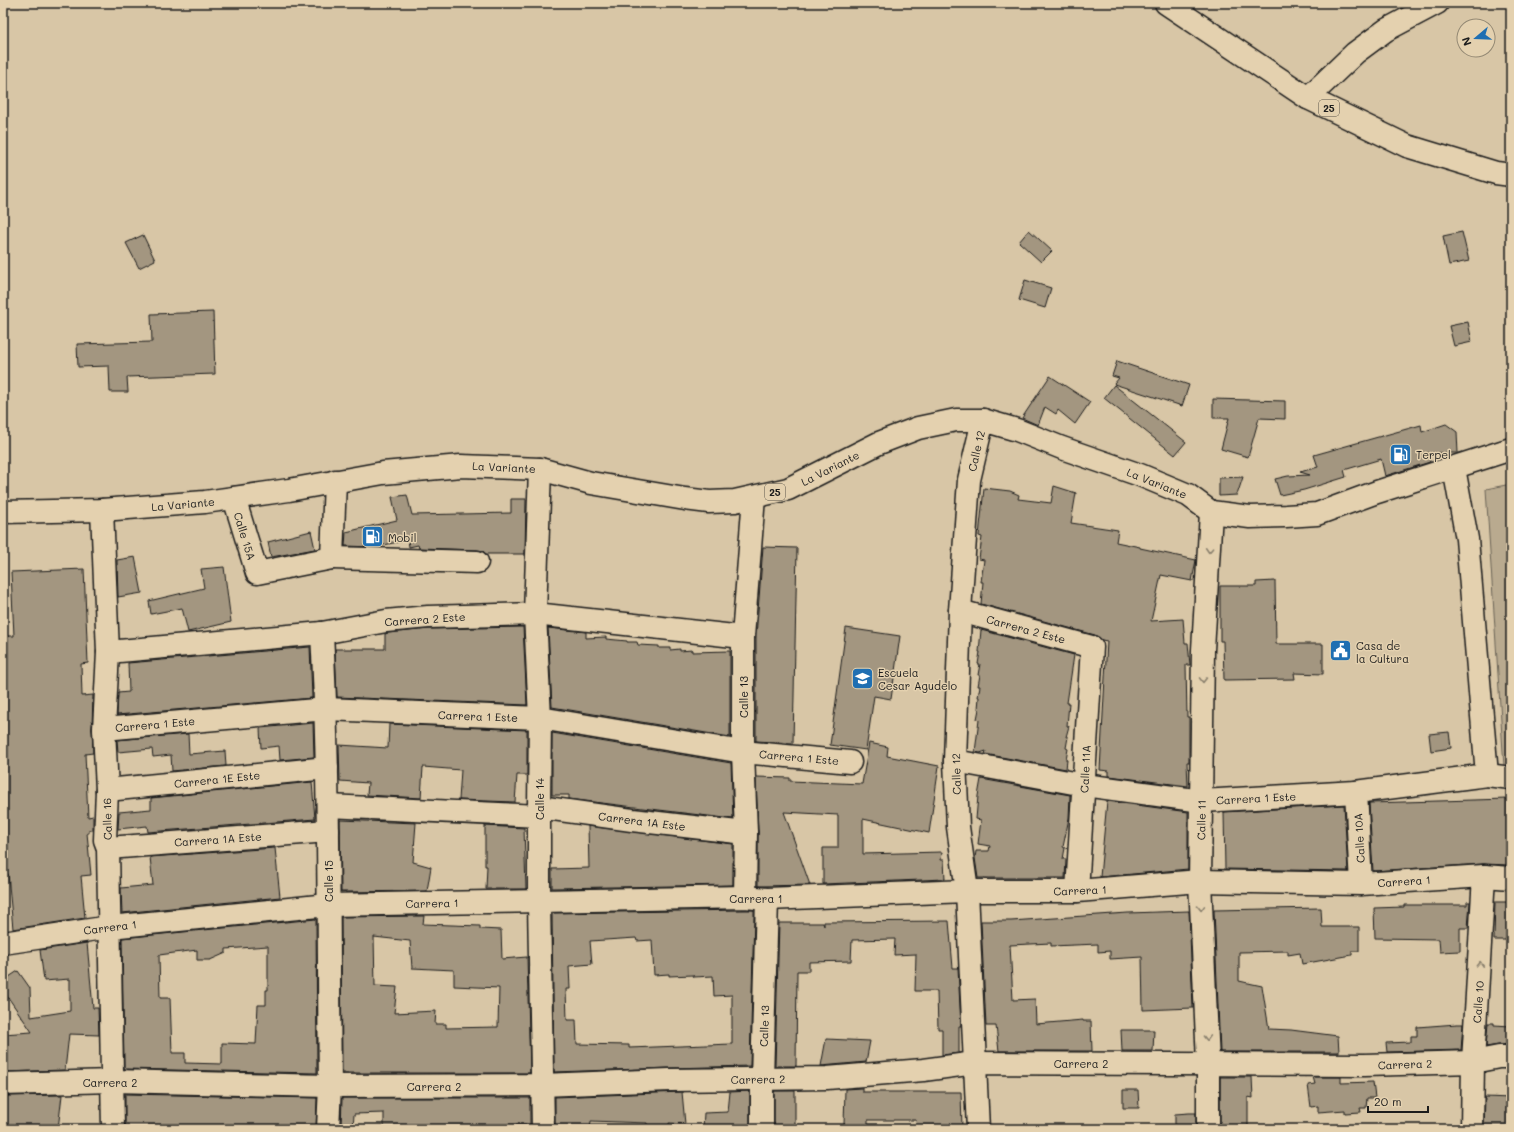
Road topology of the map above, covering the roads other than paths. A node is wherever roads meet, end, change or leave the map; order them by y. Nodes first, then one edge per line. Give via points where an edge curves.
1 (1166, 3) edge
2 (1437, 3) edge
3 (1308, 98) junction
4 (1511, 175) edge
5 (983, 420) junction
6 (1511, 450) edge
7 (1454, 468) junction
8 (540, 469) junction
9 (335, 481) junction
10 (754, 497) junction
11 (234, 498) junction
12 (102, 510) junction
13 (3, 512) edge
14 (1212, 512) junction
15 (332, 558) junction
16 (477, 562) dead end
17 (960, 611) junction
18 (535, 614) junction
19 (322, 633) junction
20 (743, 637) junction
21 (1092, 647) joint
22 (108, 652) junction
23 (326, 709) junction
24 (540, 718) junction
25 (104, 729) junction
26 (743, 752) junction
27 (955, 760) junction
28 (850, 762) dead end
29 (327, 768) junction
30 (1487, 775) junction
31 (1511, 778) edge
32 (1084, 785) junction
33 (107, 790) junction
34 (1356, 792) junction
35 (1202, 802) junction
36 (328, 806) junction
37 (539, 812) junction
38 (328, 831) junction
39 (746, 833) junction
40 (108, 848) junction
41 (1484, 876) junction
42 (1511, 878) edge
43 (1200, 881) junction
44 (1362, 884) junction
45 (967, 891) junction
46 (1077, 891) junction
47 (745, 897) junction
48 (767, 899) junction
49 (539, 902) junction
50 (328, 905) junction
51 (110, 927) junction
52 (3, 943) edge
53 (1511, 1057) edge
54 (1473, 1062) junction
55 (975, 1063) junction
56 (1208, 1063) junction
57 (762, 1079) junction
58 (113, 1081) junction
59 (3, 1084) edge
60 (542, 1085) junction
61 (330, 1086) junction
62 (113, 1129) edge
63 (328, 1129) edge
64 (543, 1129) edge
65 (762, 1129) edge
66 (978, 1129) edge
67 (1208, 1129) edge
68 (1472, 1129) edge

1 - 3 street, 25
2 - 3 street via 1386,30 1355,53
3 - 4 street, 25 via 1407,146 1489,171
5 - 10 street, La Variante / 25 via 956,420 918,428 879,443 788,489
5 - 14 street, La Variante / 25 via 1140,475 1188,495
5 - 17 street, Calle 12 via 969,480
6 - 7 street, La Variante / 25
7 - 14 street, La Variante / 25 via 1317,514 1250,517
7 - 30 street via 1467,539
8 - 9 street, La Variante / 25 via 461,466 383,473
8 - 10 street, La Variante / 25 via 591,483 685,499 709,502
8 - 18 street, Calle 14
9 - 11 street, La Variante / 25
9 - 15 street
10 - 20 street, Calle 13
11 - 12 street, La Variante / 25
11 - 15 street, Calle 15A via 257,573
12 - 13 street, La Variante / 25
12 - 22 street, Calle 16
14 -> 35 street, Calle 11 via 1203,650
15 - 16 street
17 - 21 street, Carrera 2 Este
17 - 27 street, Calle 12
18 - 19 street, Carrera 2 Este via 428,617 386,621
18 - 20 street, Carrera 2 Este
18 - 24 street, Calle 14
19 - 22 street, Carrera 2 Este
19 - 23 street, Calle 15
20 - 26 street, Calle 13
21 - 32 street, Calle 11A
22 - 25 street, Calle 16
23 - 24 street, Carrera 1 Este
23 - 25 street, Carrera 1 Este
23 - 29 street, Calle 15
24 - 26 street, Carrera 1 Este
24 - 37 street, Calle 14
25 - 33 street, Calle 16
26 - 28 street, Carrera 1 Este
26 - 39 street, Calle 13
27 - 32 street, Carrera 1 Este
27 - 45 street, Calle 12 via 958,827
29 - 33 street, Carrera 1E Este
29 - 36 street, Calle 15
30 - 31 street, Carrera 1 Este
30 - 34 street, Carrera 1 Este
32 - 35 street, Carrera 1 Este
32 - 46 street, Calle 11A
33 - 40 street, Calle 16 via 105,840
34 - 35 street, Carrera 1 Este
34 - 44 street, Calle 10A
35 - 43 street, Calle 11
36 - 37 street, Carrera 1A Este
36 - 38 street, Calle 15
37 - 39 street, Carrera 1A Este
37 - 49 street, Calle 14
38 - 40 street, Carrera 1A Este
38 - 50 street, Calle 15
39 - 47 street, Calle 13
40 - 51 street, Calle 16
41 - 42 street, Carrera 1
41 - 44 street, Carrera 1
54 -> 41 street, Calle 10
43 - 44 street, Carrera 1
43 - 46 street, Carrera 1
43 -> 56 street, Calle 11
45 - 46 street, Carrera 1
45 - 48 street, Carrera 1
45 - 55 street, Calle 12
47 - 48 street, Carrera 1
47 - 49 street, Carrera 1
48 - 57 street, Calle 13
49 - 50 street, Carrera 1
49 - 60 street, Calle 14
50 - 51 street, Carrera 1
50 - 61 street, Calle 15
51 - 52 street, Carrera 1
51 - 58 street, Calle 16
53 - 54 street, Carrera 2
54 - 56 street, Carrera 2 via 1364,1065
54 - 68 street, Calle 10
55 - 56 street, Carrera 2
55 - 57 street, Carrera 2 via 834,1077
55 - 66 street, Calle 12
56 - 67 street, Calle 11
57 - 60 street, Carrera 2
57 - 65 street, Calle 13
58 - 59 street, Carrera 2
58 - 61 street, Carrera 2
58 - 62 street, Calle 16
60 - 61 street, Carrera 2
60 - 64 street, Calle 14
61 - 63 street, Calle 15

